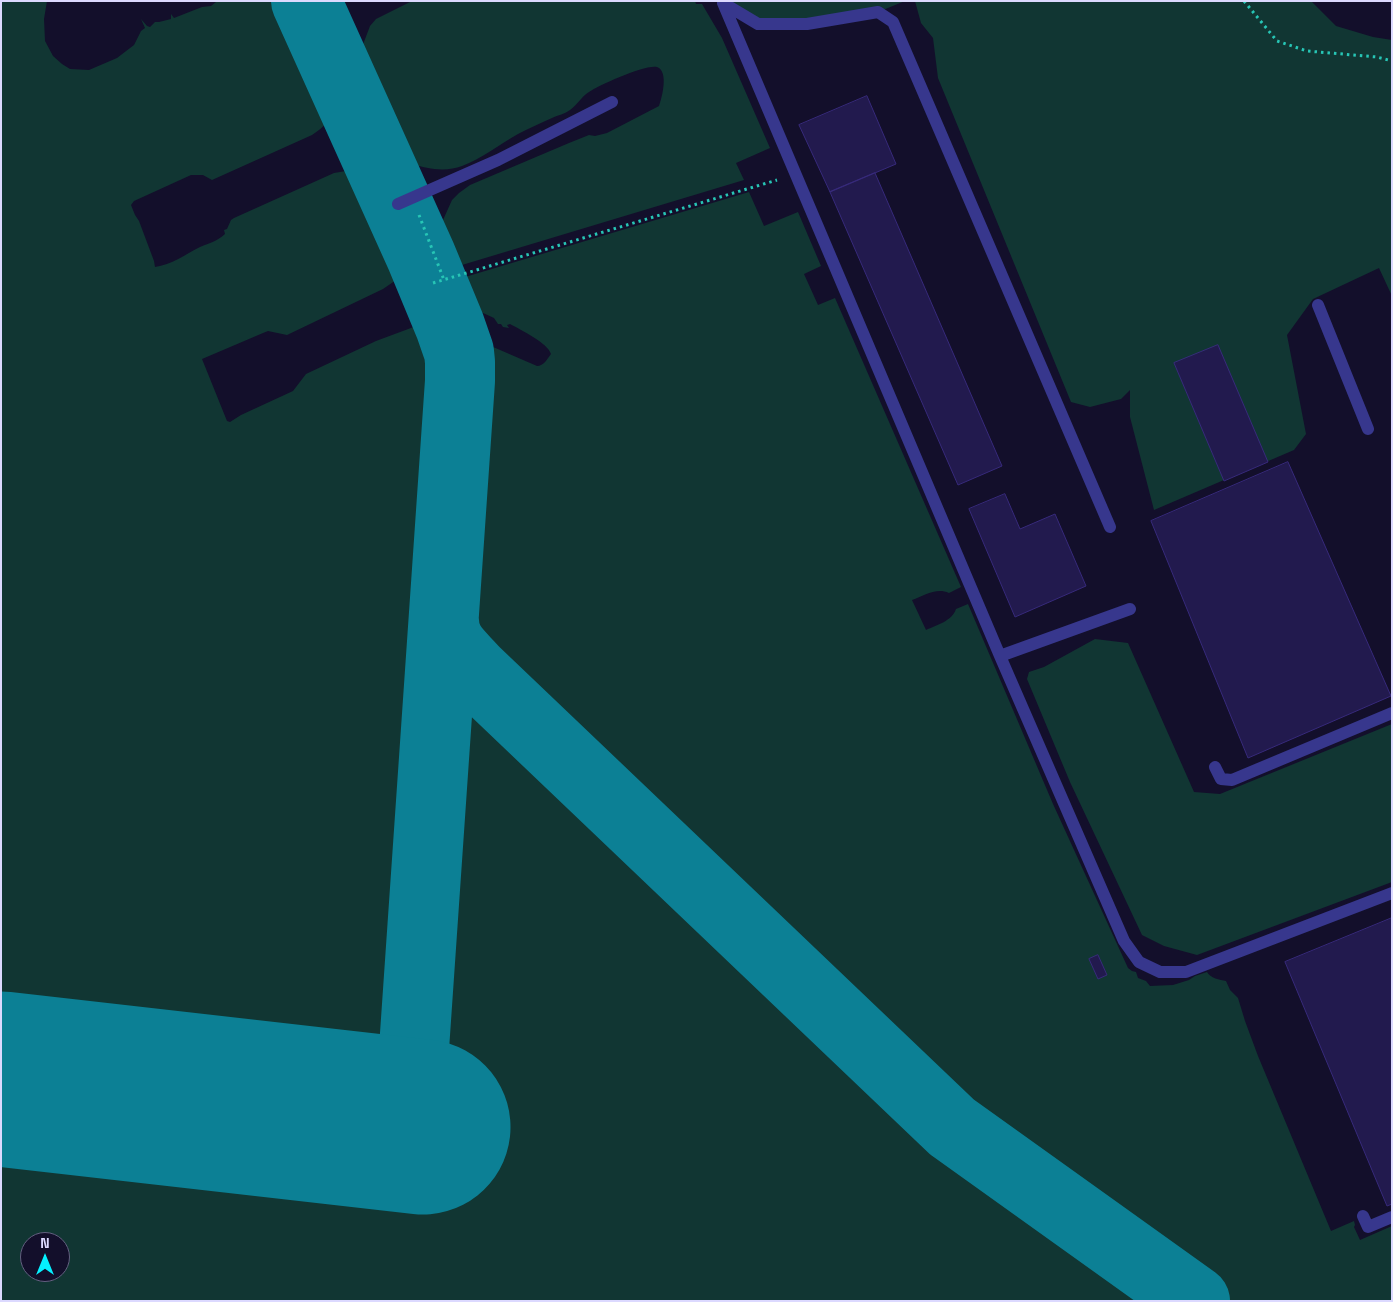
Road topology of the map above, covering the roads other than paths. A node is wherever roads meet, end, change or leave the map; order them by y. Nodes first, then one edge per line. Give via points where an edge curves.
1 (612, 102) dead end
2 (398, 204) dead end
3 (1318, 306) dead end
4 (1368, 429) dead end
5 (1110, 528) dead end
6 (1130, 609) dead end
7 (1000, 656) junction
8 (1392, 713) edge
9 (1215, 767) dead end
10 (1392, 893) edge
11 (1363, 1216) dead end
12 (1392, 1217) edge

1 - 2 lane via 498,160
3 - 4 lane
5 - 7 lane via 893,22 878,12 807,24 758,24 723,3
6 - 7 lane
7 - 10 lane via 1124,941 1140,962 1160,972 1186,972 1247,954
8 - 9 lane via 1232,780 1221,779
11 - 12 lane via 1368,1227

